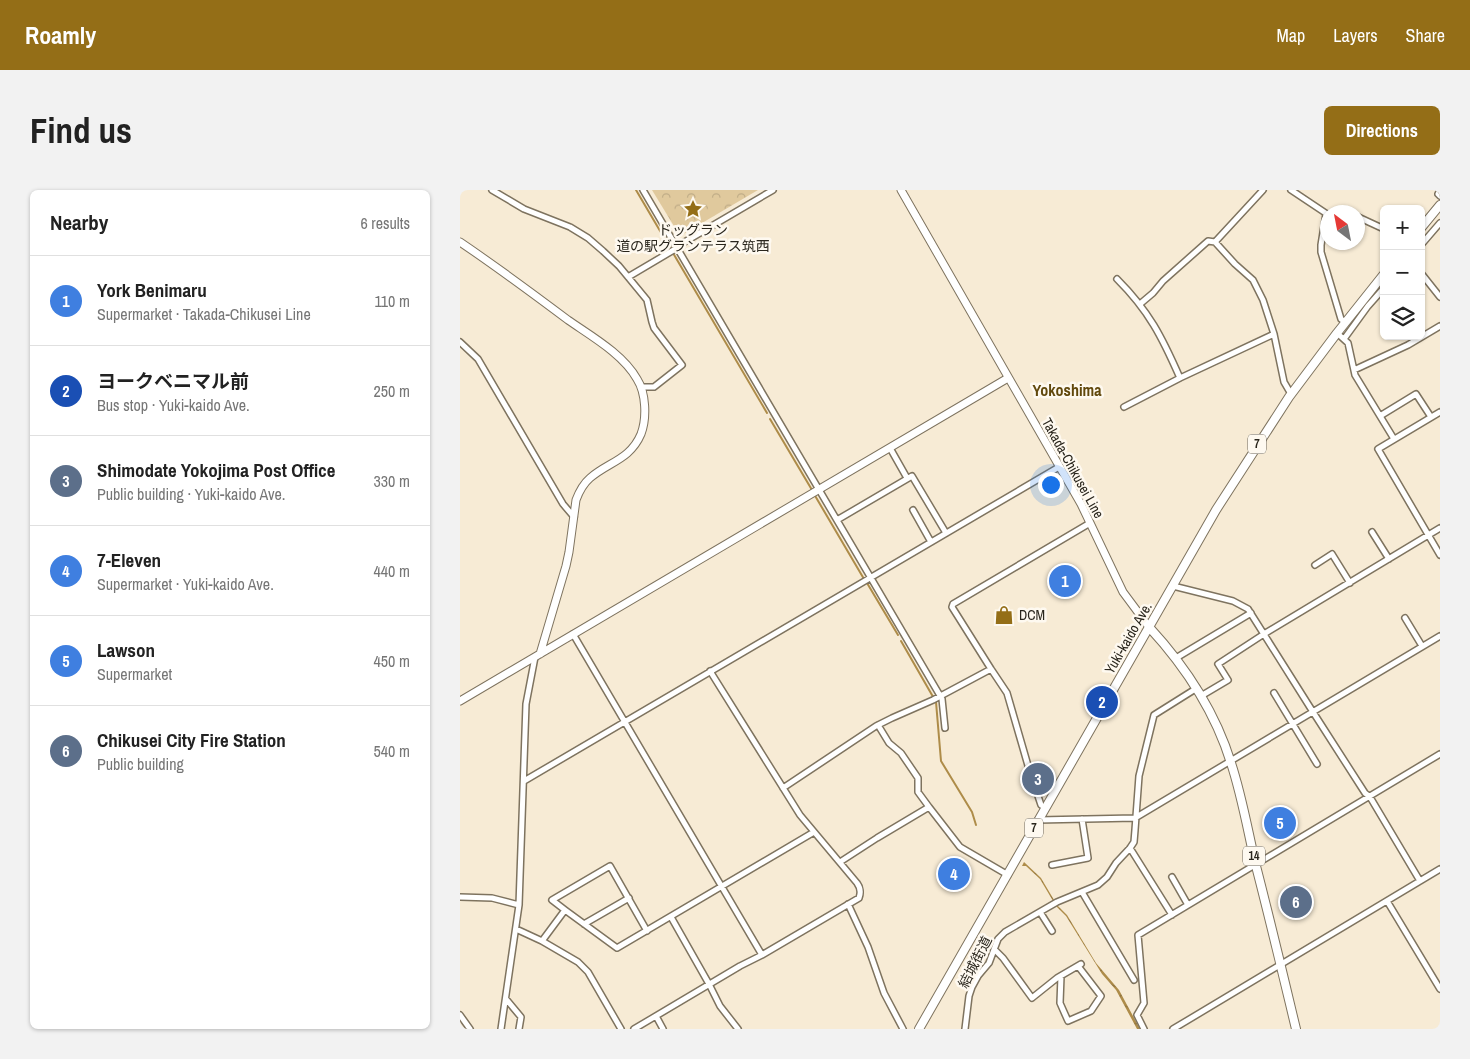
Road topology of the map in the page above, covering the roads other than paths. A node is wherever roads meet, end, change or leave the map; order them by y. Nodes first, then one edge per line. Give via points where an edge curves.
1 (492, 190) edge
2 (643, 190) edge
3 (774, 190) edge
4 (901, 190) edge
5 (1263, 190) edge
6 (1292, 190) edge
7 (1440, 190) edge
8 (1440, 196) edge
9 (1440, 205) edge
10 (1320, 210) edge
11 (1365, 220) edge
12 (1425, 223) edge
13 (1440, 223) edge
14 (1380, 227) edge
15 (1425, 240) edge
16 (460, 242) edge
17 (1215, 242) junction
18 (674, 249) junction
19 (1321, 250) edge
20 (628, 277) junction
21 (1425, 278) edge
22 (1117, 279) dead end
23 (1380, 280) edge
24 (1380, 291) edge
25 (1440, 297) edge
26 (1140, 304) junction
27 (1365, 304) junction
28 (1345, 322) junction
29 (1440, 326) edge
30 (1336, 333) junction
31 (1274, 334) junction
32 (1344, 340) junction
33 (460, 342) edge
34 (1354, 370) junction
35 (1008, 378) junction
36 (1180, 378) junction
37 (641, 387) junction
38 (1291, 394) junction
39 (1124, 407) dead end
40 (1440, 412) edge
41 (1380, 416) junction
42 (1431, 417) junction
43 (1394, 440) junction
44 (890, 448) junction
45 (1059, 466) junction
46 (907, 478) junction
47 (816, 492) junction
48 (913, 510) dead end
49 (574, 517) junction
50 (836, 520) junction
51 (1090, 523) junction
52 (1440, 528) edge
53 (1372, 532) dead end
54 (946, 533) junction
55 (1428, 535) junction
56 (932, 542) junction
57 (1440, 555) edge
58 (1388, 559) junction
59 (1315, 564) dead end
60 (870, 578) junction
61 (1350, 583) junction
62 (1173, 586) junction
63 (1251, 613) junction
64 (1405, 618) dead end
65 (1149, 627) junction
66 (573, 634) junction
67 (1264, 634) junction
68 (1440, 636) edge
69 (1422, 646) junction
70 (537, 655) junction
71 (1176, 658) junction
72 (991, 669) junction
73 (710, 671) junction
74 (1196, 688) junction
75 (1274, 693) dead end
76 (1201, 696) junction
77 (937, 698) junction
78 (460, 701) edge
79 (1313, 712) junction
80 (625, 722) junction
81 (1293, 724) junction
82 (878, 725) junction
83 (945, 728) dead end
84 (1440, 754) edge
85 (1231, 762) junction
86 (1317, 764) dead end
87 (524, 781) junction
88 (783, 788) junction
89 (1370, 797) junction
90 (928, 807) junction
91 (1045, 807) junction
92 (1135, 818) junction
93 (1082, 819) junction
94 (1038, 820) junction
95 (814, 832) junction
96 (1130, 848) junction
97 (840, 862) junction
98 (1256, 864) junction
99 (1052, 865) dead end
100 (1440, 869) edge
101 (1008, 875) junction
102 (1172, 877) dead end
103 (1420, 881) junction
104 (722, 887) junction
105 (1082, 892) junction
106 (460, 897) edge
107 (629, 898) junction
108 (1387, 901) junction
109 (848, 904) junction
110 (519, 905) junction
111 (1188, 905) junction
112 (565, 910) junction
113 (1040, 912) junction
114 (1172, 915) junction
115 (671, 917) junction
116 (584, 924) junction
117 (516, 929) junction
118 (647, 931) junction
119 (1052, 931) dead end
120 (542, 941) junction
121 (995, 950) junction
122 (762, 955) junction
123 (1280, 965) junction
124 (1061, 976) junction
125 (1134, 980) dead end
126 (709, 984) junction
127 (1440, 989) edge
128 (506, 999) junction
129 (460, 1014) edge
130 (656, 1016) junction
131 (470, 1029) edge
132 (501, 1029) edge
133 (519, 1029) edge
134 (621, 1029) edge
135 (634, 1029) edge
136 (664, 1029) edge
137 (738, 1029) edge
138 (903, 1029) edge
139 (919, 1029) edge
140 (965, 1029) edge
141 (1144, 1029) edge
142 (1173, 1029) edge
143 (1296, 1029) edge

1 - 20 street via 524,209 588,238
2 - 18 street
3 - 18 street
4 - 35 street, Takada-Chikusei Line
5 - 17 street
6 - 10 street
7 - 8 street
9 - 12 main road
11 - 14 street
13 - 15 street
16 - 37 street via 606,347 629,367
17 - 26 street via 1208,240
17 - 31 street via 1253,280
18 - 20 street
18 - 47 street
19 - 28 street via 1341,318
20 - 37 street via 646,300 654,328 682,365 654,387
21 - 25 street
22 - 26 street
23 - 27 main road, Yuki-kaido Ave. / 7
24 - 27 street
26 - 36 street via 1165,344
27 - 28 main road, Yuki-kaido Ave. / 7
27 - 32 street
28 - 30 main road, Yuki-kaido Ave. / 7
29 - 34 street
30 - 32 street
30 - 38 main road, Yuki-kaido Ave. / 7
31 - 36 street
31 - 38 street via 1284,382
32 - 34 street via 1348,343
33 - 49 street via 478,359 563,504
34 - 41 street
35 - 44 street
35 - 45 street, Takada-Chikusei Line
36 - 39 street
37 - 49 street via 644,416 640,434 626,455 593,475 584,485 576,500
38 - 62 main road, Yuki-kaido Ave. / 7 via 1216,510
40 - 42 street
41 - 42 street via 1416,394
41 - 43 street
42 - 43 street
43 - 55 street via 1378,449
44 - 46 street
44 - 47 street
45 - 51 street, Takada-Chikusei Line
45 - 54 street
46 - 50 street
46 - 54 street via 913,477
47 - 50 street
47 - 66 street
48 - 56 street
49 - 70 street via 566,566
50 - 60 street
51 - 65 street, Takada-Chikusei Line via 1123,592
51 - 72 street via 953,604
52 - 55 street
53 - 58 street
54 - 56 street
55 - 57 street
55 - 58 street
56 - 60 street
58 - 61 street
59 - 61 street via 1332,554
60 - 73 street
60 - 77 street
61 - 67 street
62 - 63 street via 1233,601
62 - 65 main road, Yuki-kaido Ave. / 7
63 - 67 street
63 - 71 street
64 - 69 street
65 - 71 main road, 14
65 - 91 main road, Yuki-kaido Ave. / 7
66 - 70 street
66 - 80 street
67 - 76 street via 1218,664 1228,680
67 - 79 street
68 - 69 street
69 - 79 street
70 - 78 street
70 - 87 street via 526,704
71 - 74 main road, 14
72 - 77 street
72 - 91 street via 1007,693 1029,769
73 - 80 street
73 - 88 street
74 - 76 main road, 14
74 - 92 street via 1154,715 1138,776
75 - 81 street
76 - 85 main road, 14
77 - 82 street
77 - 83 street via 942,699
79 - 81 street
79 - 89 street
80 - 87 street
80 - 104 street
81 - 85 street
81 - 86 street
82 - 88 street
82 - 90 street via 918,778 918,792
84 - 89 street
85 - 92 street
85 - 98 main road, 14
87 - 110 street
88 - 95 street
89 - 98 street
89 - 103 street
90 - 97 street
90 - 101 street via 960,847
91 - 94 main road, Yuki-kaido Ave. / 7
92 - 93 street
92 - 96 street via 1134,842
93 - 94 street
93 - 99 street via 1088,858
94 - 101 main road, Yuki-kaido Ave. / 7
95 - 97 street
95 - 104 street
96 - 105 street, 結城街道 via 1107,877
96 - 114 street
97 - 109 street via 860,887 859,898
98 - 111 street
98 - 123 main road, 14
100 - 103 street
101 - 139 main road, Yuki-kaido Ave. / 7
102 - 111 street
103 - 108 street
104 - 115 street
104 - 122 street
105 - 113 street, 結城街道
105 - 125 street
106 - 110 street via 492,898
107 - 112 street via 610,866 552,900
107 - 116 street
107 - 118 street
108 - 123 street
108 - 127 street
109 - 122 street
109 - 138 street via 884,993
110 - 117 street
111 - 114 street
112 - 116 street
112 - 120 street
113 - 119 street
113 - 121 street, 結城街道 via 1005,932 998,939
114 - 141 street via 1138,935 1144,1003 1137,1016
115 - 118 street
115 - 126 street
116 - 118 street via 617,948
117 - 120 street
117 - 128 street
120 - 134 street via 578,962 588,972
121 - 124 street via 1032,998
121 - 140 street, 結城街道 via 972,987
122 - 126 street
123 - 142 street
123 - 143 main road, 14
124 - 124 street via 1080,965 1100,996 1091,1011 1068,1021 1060,1003
126 - 130 street
126 - 137 street via 720,1006
128 - 132 street
128 - 133 street via 521,1017
129 - 131 street
130 - 135 street
130 - 136 street

